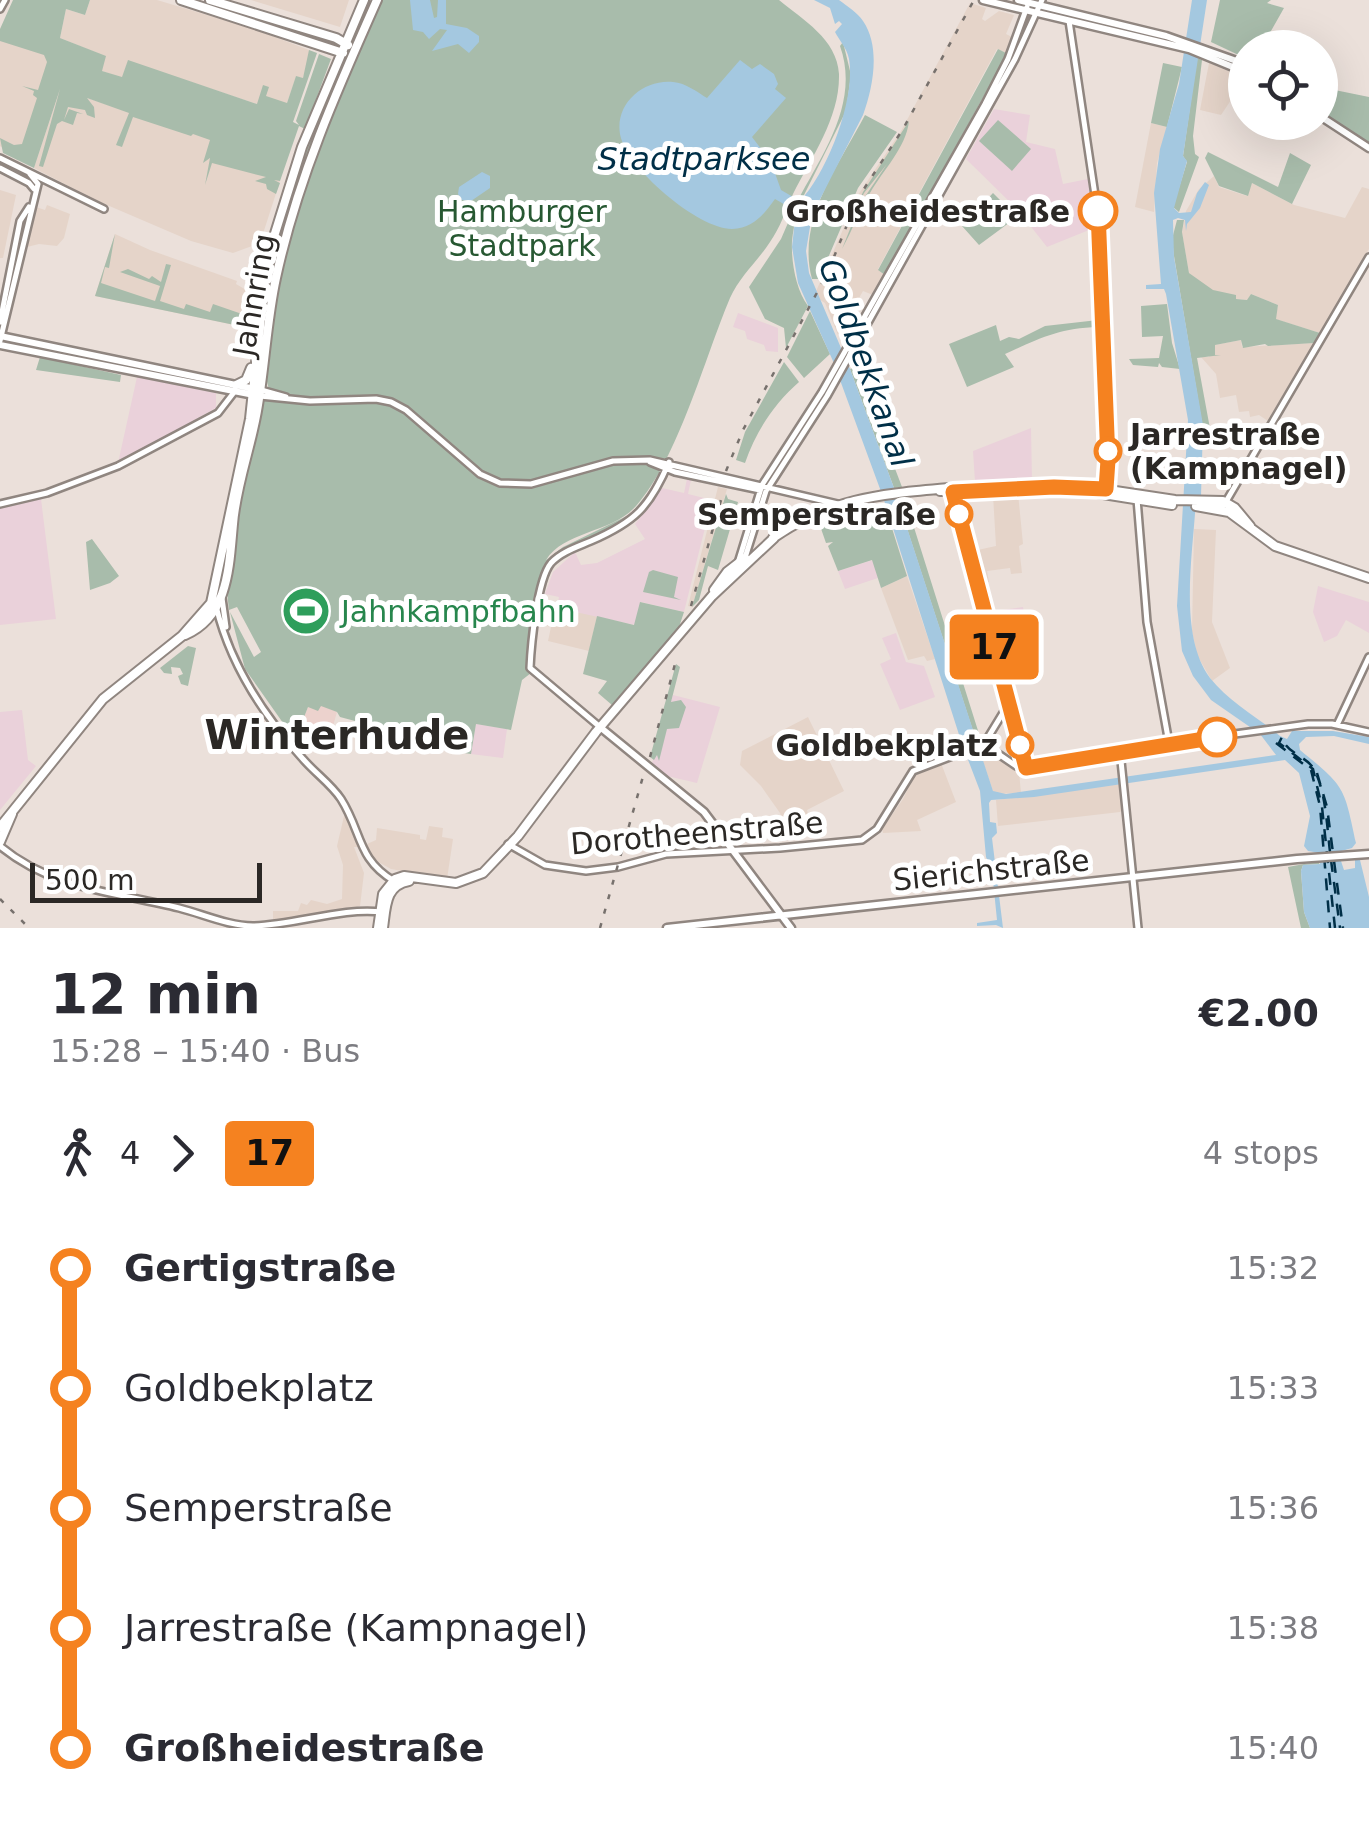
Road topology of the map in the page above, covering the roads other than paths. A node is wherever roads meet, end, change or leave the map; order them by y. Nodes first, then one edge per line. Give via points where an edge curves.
1 (5, 0) edge
2 (181, 0) edge
3 (210, 0) edge
4 (364, 0) edge
5 (377, 0) edge
6 (983, 0) edge
7 (1018, 0) edge
8 (1029, 4) edge
9 (1039, 6) edge
10 (0, 9) edge
11 (1070, 17) junction
12 (340, 40) junction
13 (1200, 49) junction
14 (342, 52) junction
15 (1228, 58) edge
16 (1228, 63) edge
17 (1338, 128) edge
18 (1369, 148) edge
19 (0, 158) edge
20 (0, 168) edge
21 (36, 184) junction
22 (104, 209) dead end
23 (1369, 257) edge
24 (0, 322) edge
25 (1, 340) edge
26 (256, 354) junction
27 (846, 356) junction
28 (221, 388) junction
29 (236, 388) junction
30 (256, 392) junction
31 (224, 406) junction
32 (672, 467) junction
33 (752, 482) junction
34 (763, 488) junction
35 (750, 490) junction
36 (952, 490) junction
37 (1232, 490) junction
38 (1109, 492) junction
39 (1135, 497) junction
40 (809, 498) junction
41 (0, 504) edge
42 (838, 504) junction
43 (1224, 506) junction
44 (821, 510) junction
45 (1237, 510) junction
46 (1250, 526) junction
47 (774, 538) junction
48 (754, 546) junction
49 (738, 567) junction
50 (1369, 578) edge
51 (219, 592) junction
52 (216, 612) junction
53 (206, 623) junction
54 (224, 630) junction
55 (182, 636) junction
56 (1369, 657) edge
57 (1009, 702) junction
58 (1337, 725) junction
59 (602, 728) junction
60 (1369, 732) edge
61 (1169, 743) junction
62 (981, 745) junction
63 (1120, 752) junction
64 (1026, 768) junction
65 (12, 813) junction
66 (0, 826) edge
67 (0, 844) edge
68 (508, 844) junction
69 (734, 850) junction
70 (754, 850) junction
71 (9, 854) junction
72 (1369, 854) edge
73 (1, 857) edge
74 (745, 865) junction
75 (1133, 877) junction
76 (392, 878) junction
77 (384, 910) junction
78 (782, 915) junction
79 (380, 928) edge
80 (667, 928) edge
81 (791, 928) edge
82 (1138, 928) edge

1 - 10 street
2 - 14 main road
3 - 12 main road
4 - 12 main road
5 - 14 main road, Jahnring
6 - 8 main road
7 - 8 main road
8 - 9 main road
8 - 27 street via 998,79
9 - 11 main road
9 - 27 street via 1004,80
11 - 13 main road
11 - 38 street via 1100,222
12 - 14 main road, Jahnring
13 - 15 main road
13 - 16 main road
14 - 26 main road, Jahnring via 278,222
14 - 30 main road, Jahnring via 348,62 284,244
17 - 18 main road
19 - 21 street
20 - 21 street
21 - 22 street
21 - 24 street via 20,224
21 - 25 street
23 - 37 street
25 - 28 main road
25 - 29 main road
26 - 29 main road
26 - 30 main road, Jahnring
27 - 34 street
28 - 29 main road
28 - 31 street
29 - 30 main road
29 - 31 street
30 - 32 street via 390,402 500,483 537,483 606,462
30 - 51 main road, Jahnring
30 - 51 main road, Jahnring
31 - 41 street via 91,478
32 - 33 street
32 - 35 street
32 - 59 street via 631,522 566,552 546,570 530,668
33 - 34 street
33 - 35 street
34 - 35 street
34 - 40 street
34 - 48 street
34 - 49 street
36 - 38 main road
36 - 42 main road
36 - 57 street
37 - 43 street
37 - 45 street
38 - 39 main road
39 - 43 main road
39 - 61 street via 1147,622
40 - 42 street
40 - 44 street
42 - 44 main road
43 - 45 main road
43 - 46 main road
44 - 47 main road
45 - 46 main road
46 - 50 main road via 1285,550
47 - 48 main road
47 - 49 main road
48 - 49 main road
49 - 59 main road via 721,579
51 - 52 main road
51 - 52 street
52 - 53 main road
52 - 54 street
52 - 55 main road
53 - 54 street
53 - 55 main road
54 - 76 street via 250,690 338,794 368,859
55 - 65 main road via 116,687
56 - 58 street
57 - 62 street
57 - 64 street
58 - 60 street
58 - 61 street
59 - 68 main road
59 - 69 main road via 695,804
61 - 63 street
62 - 64 street
62 - 70 street, Dorotheenstraße via 911,772 870,836
63 - 64 street
63 - 75 street
65 - 66 main road
65 - 67 main road
67 - 71 street
68 - 69 street, Dorotheenstraße via 550,866 586,871 666,854
68 - 76 main road via 471,880
69 - 70 street, Dorotheenstraße
69 - 74 main road
70 - 74 street
71 - 73 street
71 - 77 street via 67,884 240,925
72 - 75 main road, Sierichstraße
74 - 78 main road
75 - 78 main road, Sierichstraße
75 - 82 street
76 - 77 main road
76 - 77 main road
77 - 79 main road
78 - 80 main road, Sierichstraße
78 - 81 main road

